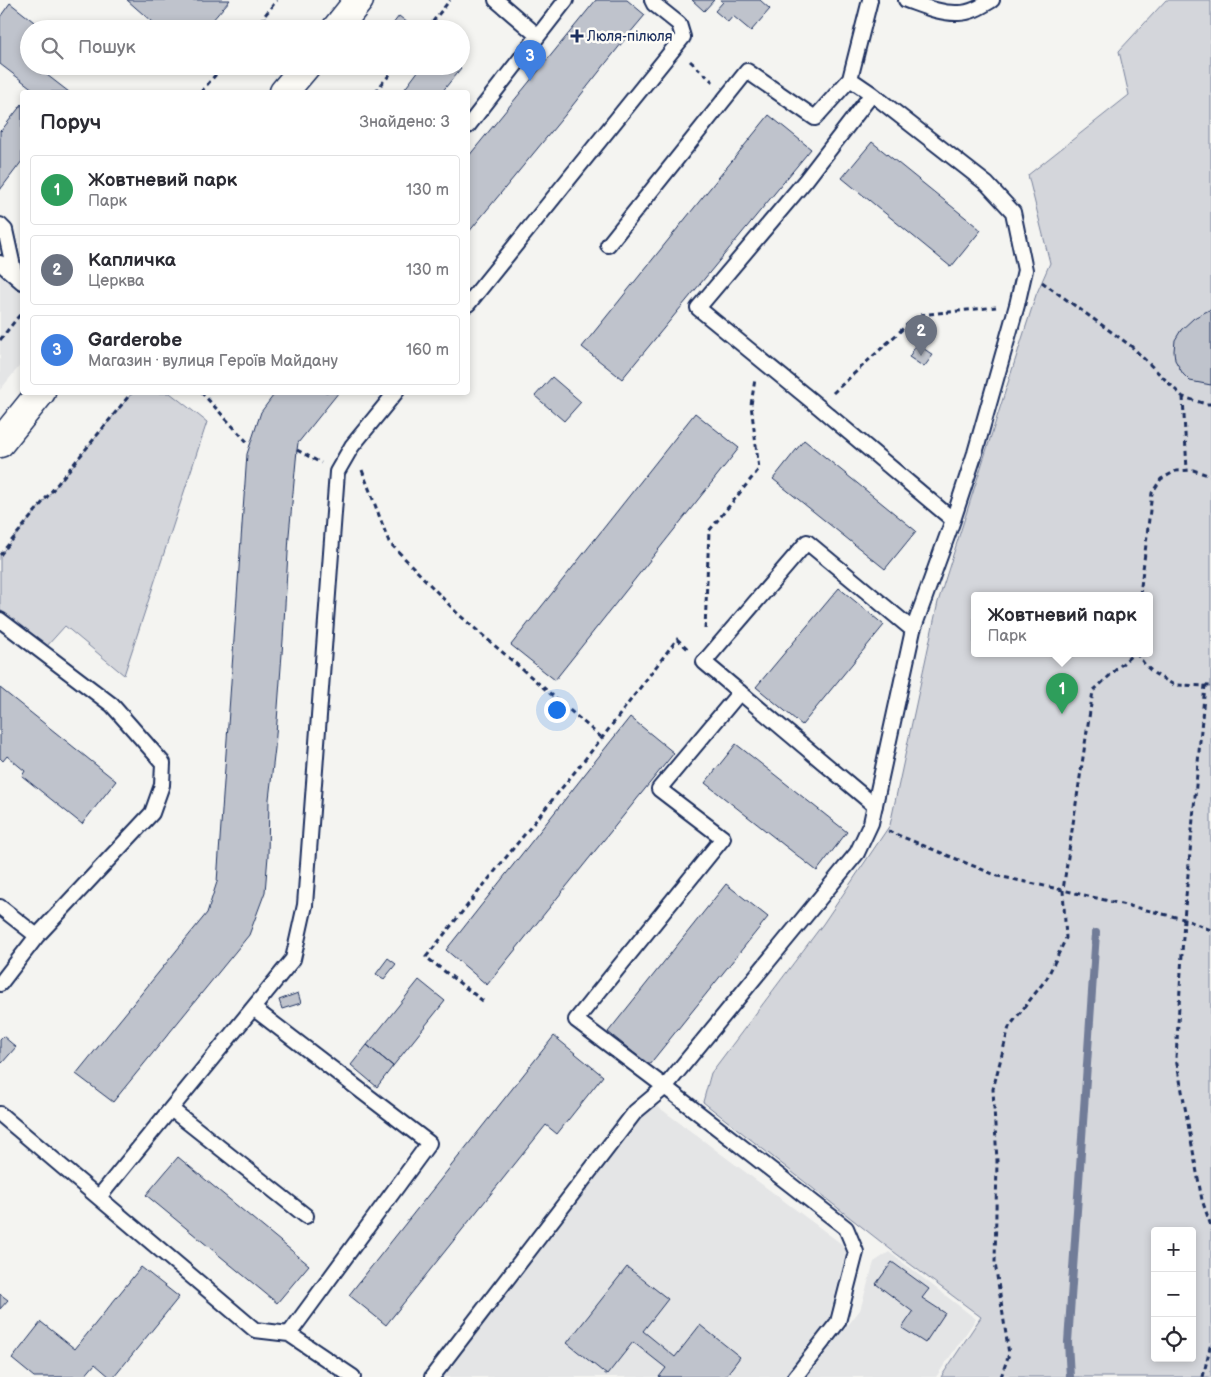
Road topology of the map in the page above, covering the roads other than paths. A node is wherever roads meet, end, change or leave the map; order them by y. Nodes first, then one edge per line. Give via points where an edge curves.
1 (359, 0) edge
2 (496, 0) edge
3 (566, 0) edge
4 (652, 0) edge
5 (870, 0) edge
6 (906, 0) edge
7 (992, 0) edge
8 (343, 20) edge
9 (538, 36) junction
10 (298, 75) edge
11 (850, 79) junction
12 (286, 90) edge
13 (872, 94) junction
14 (470, 123) edge
15 (0, 226) edge
16 (608, 245) dead end
17 (0, 264) edge
18 (19, 278) edge
19 (470, 302) edge
20 (39, 395) edge
21 (394, 395) edge
22 (0, 444) edge
23 (953, 520) junction
24 (0, 620) edge
25 (913, 630) junction
26 (740, 692) junction
27 (875, 806) junction
28 (0, 907) edge
29 (37, 936) junction
30 (0, 984) edge
31 (253, 1008) junction
32 (665, 1087) junction
33 (171, 1109) junction
34 (0, 1114) edge
35 (99, 1197) junction
36 (306, 1216) dead end
37 (289, 1334) junction
38 (353, 1377) edge
39 (432, 1377) edge
40 (795, 1377) edge

1 - 8 main road
2 - 9 lane
3 - 9 lane
4 - 19 lane via 680,24 683,36
5 - 11 lane
6 - 7 lane via 934,11 961,14
9 - 14 lane
10 - 12 main road
11 - 13 lane
11 - 16 lane via 815,118 747,71
13 - 23 lane via 987,184 1012,212 1025,270 975,453
13 - 23 lane via 806,180 698,308
15 - 18 lane via 6,230
17 - 18 lane
20 - 22 main road
21 - 31 lane via 352,446 337,472 306,905 293,959
23 - 25 lane
24 - 29 lane via 112,705 163,763 162,785 152,812
25 - 26 lane via 807,542 704,662
25 - 27 lane
26 - 27 lane
26 - 32 lane via 659,789 723,838 576,1020
27 - 32 lane via 857,853
28 - 29 lane
29 - 30 lane
31 - 33 lane
31 - 37 lane via 429,1143
32 - 39 lane via 635,1112
32 - 40 lane via 846,1228 856,1252 838,1322
33 - 35 lane
33 - 36 lane
34 - 35 lane
35 - 37 lane via 255,1330
37 - 38 lane

